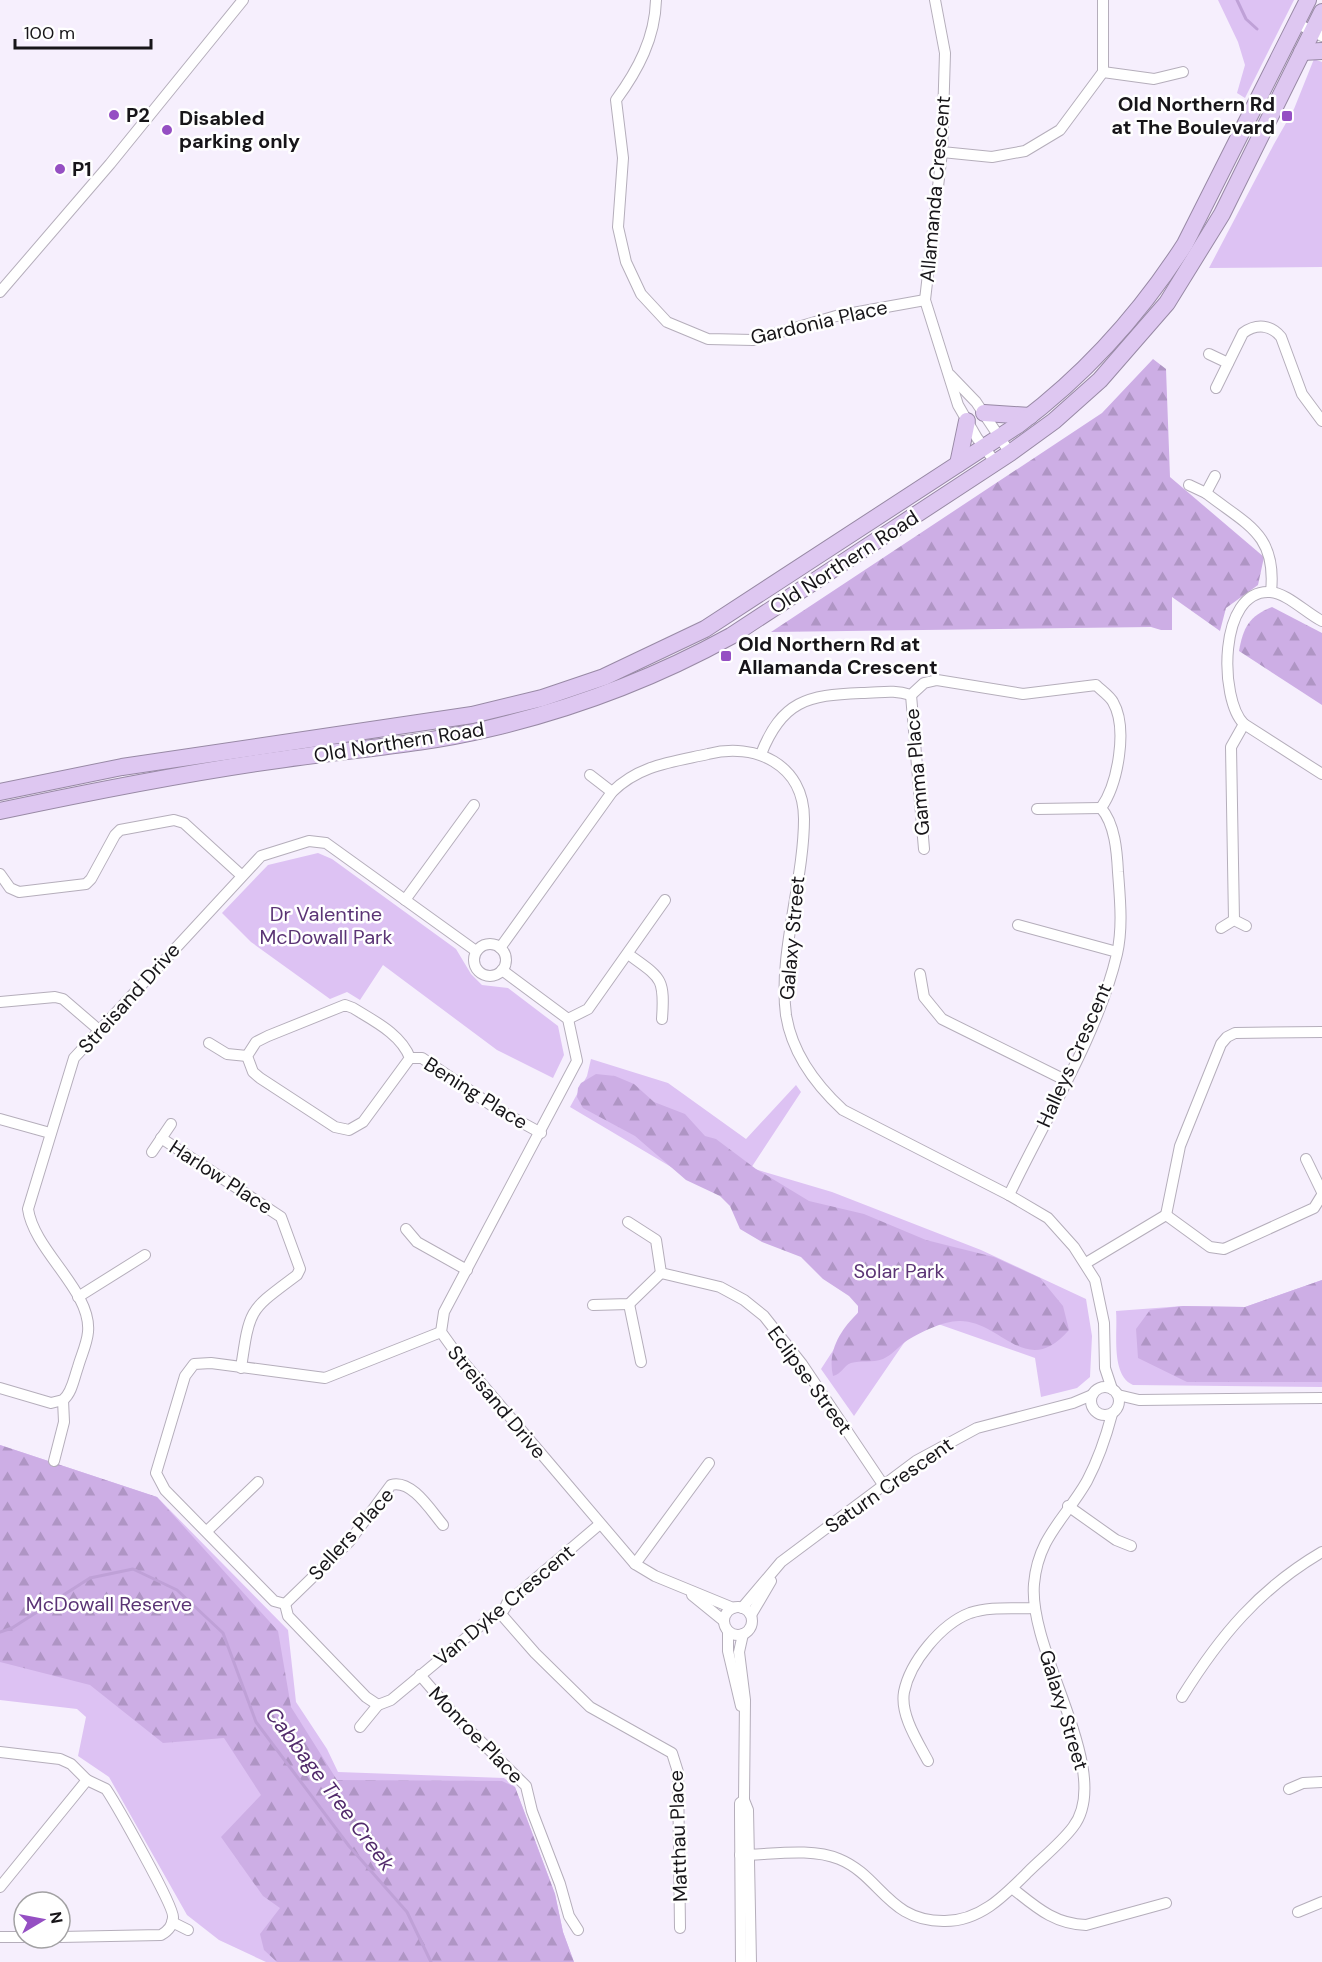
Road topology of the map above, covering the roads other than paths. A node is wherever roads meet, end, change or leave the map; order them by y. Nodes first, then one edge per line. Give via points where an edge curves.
1 (243, 0) edge
2 (656, 0) edge
3 (935, 0) edge
4 (1103, 0) edge
5 (1302, 11) edge
6 (1319, 24) edge
7 (1322, 51) edge
8 (1302, 52) junction
9 (1103, 72) junction
10 (1183, 72) dead end
11 (942, 152) junction
12 (0, 292) edge
13 (926, 300) junction
14 (1209, 354) dead end
15 (1228, 363) junction
16 (951, 375) junction
17 (1216, 388) dead end
18 (984, 413) junction
19 (1030, 416) junction
20 (967, 421) junction
21 (1322, 421) edge
22 (1000, 436) junction
23 (984, 447) junction
24 (1010, 453) junction
25 (996, 463) junction
26 (958, 464) junction
27 (1215, 476) dead end
28 (1189, 485) dead end
29 (1206, 493) junction
30 (1271, 592) junction
31 (1322, 621) edge
32 (911, 695) junction
33 (1244, 724) junction
34 (761, 754) junction
35 (1322, 774) edge
36 (590, 775) dead end
37 (0, 792) edge
38 (612, 792) junction
39 (474, 805) dead end
40 (1101, 808) junction
41 (1036, 809) dead end
42 (0, 812) edge
43 (924, 849) dead end
44 (0, 874) edge
45 (241, 875) junction
46 (405, 900) junction
47 (665, 900) dead end
48 (1234, 920) junction
49 (1018, 925) dead end
50 (1246, 926) dead end
51 (1221, 928) dead end
52 (500, 948) junction
53 (476, 951) junction
54 (1117, 952) junction
55 (628, 954) junction
56 (502, 970) junction
57 (920, 974) dead end
58 (0, 1002) edge
59 (568, 1019) junction
60 (662, 1019) dead end
61 (99, 1030) junction
62 (1322, 1032) edge
63 (209, 1043) dead end
64 (247, 1056) junction
65 (410, 1058) junction
66 (1065, 1080) junction
67 (0, 1119) edge
68 (171, 1124) dead end
69 (50, 1133) junction
70 (541, 1133) junction
71 (161, 1138) junction
72 (152, 1152) dead end
73 (1306, 1159) dead end
74 (1322, 1193) edge
75 (1009, 1195) junction
76 (1166, 1215) junction
77 (628, 1221) dead end
78 (406, 1229) dead end
79 (145, 1255) dead end
80 (1086, 1263) junction
81 (467, 1270) junction
82 (661, 1273) junction
83 (78, 1297) junction
84 (629, 1304) junction
85 (593, 1305) dead end
86 (441, 1332) junction
87 (640, 1362) dead end
88 (241, 1368) junction
89 (1104, 1368) junction
90 (0, 1388) edge
91 (1094, 1392) junction
92 (1322, 1398) edge
93 (63, 1400) junction
94 (1115, 1401) junction
95 (1073, 1404) junction
96 (1095, 1411) junction
97 (1104, 1436) junction
98 (54, 1461) dead end
99 (709, 1463) dead end
100 (258, 1482) dead end
101 (885, 1486) junction
102 (1068, 1506) junction
103 (600, 1524) junction
104 (443, 1525) dead end
105 (207, 1531) junction
106 (1131, 1546) dead end
107 (1322, 1552) edge
108 (635, 1564) junction
109 (685, 1589) junction
110 (285, 1605) junction
111 (1034, 1608) junction
112 (742, 1610) junction
113 (500, 1613) junction
114 (726, 1626) junction
115 (743, 1634) junction
116 (420, 1675) junction
117 (1182, 1697) dead end
118 (378, 1705) junction
119 (743, 1724) junction
120 (360, 1727) dead end
121 (0, 1752) edge
122 (928, 1761) dead end
123 (87, 1780) junction
124 (1322, 1782) edge
125 (1289, 1789) dead end
126 (744, 1855) junction
127 (0, 1887) edge
128 (1012, 1888) junction
129 (1322, 1902) edge
130 (1166, 1903) dead end
131 (1298, 1912) dead end
132 (172, 1922) junction
133 (680, 1928) dead end
134 (188, 1930) dead end
135 (579, 1930) dead end
136 (72, 1937) edge
137 (741, 1962) edge
138 (751, 1962) edge

1 - 12 street
2 - 13 street, Gardonia Place via 649,45 616,100 623,158 618,227 626,262 641,294 667,322 708,339 753,340 836,316
3 - 11 street, Allamanda Crescent via 945,53
4 - 9 street
5 - 6 street
5 - 19 highway, Old Northern Road via 1208,200 1163,277 1105,349
6 - 8 highway, Old Northern Road
7 - 8 highway
8 - 24 highway, Old Northern Road via 1222,214 1167,303 1100,380
9 - 10 street via 1154,79
9 - 11 street via 1060,130 1025,151 992,157
11 - 13 street, Allamanda Crescent
13 - 16 street, Allamanda Crescent
14 - 15 street
15 - 17 street
15 - 21 street via 1243,333 1251,327 1275,330 1302,394
16 - 18 street, Allamanda Crescent
16 - 20 street, Allamanda Crescent via 952,390
18 - 19 highway
18 - 22 street, Allamanda Crescent
19 - 22 highway, Old Northern Road
20 - 23 street, Allamanda Crescent
20 - 26 highway
22 - 23 highway, Old Northern Road
22 - 24 street, Allamanda Crescent
23 - 25 street, Allamanda Crescent
23 - 26 highway, Old Northern Road
24 - 25 highway, Old Northern Road
25 - 42 highway, Old Northern Road via 731,636 654,676 591,700 484,730 181,775
26 - 37 highway, Old Northern Road via 705,629 572,688 471,714 150,763
27 - 29 street
28 - 29 street
29 - 30 street via 1261,536 1268,548 1273,575
30 - 31 street
30 - 33 street via 1246,602 1232,621 1229,633 1231,707
32 - 34 street via 893,690 822,695 801,701 784,713
32 - 40 street via 924,683 938,680 1023,694 1096,685 1113,702 1120,730 1116,774
32 - 43 street, Gamma Place
33 - 35 street
33 - 48 street via 1231,747
34 - 38 street via 720,751 658,766 632,774
34 - 75 street, Galaxy Street via 779,765 794,783 804,818 785,991 791,1034 803,1062 821,1090 843,1110
36 - 38 street
38 - 52 street
39 - 46 street
40 - 41 street
40 - 54 street, Halleys Crescent via 1107,814 1117,846 1121,919
44 - 45 street via 10,888 19,892 80,886 91,879 120,830 174,820 184,823
45 - 46 street, Streisand Drive via 271,851 319,841 339,851
45 - 61 street, Streisand Drive
46 - 53 street, Streisand Drive
47 - 55 street
48 - 50 street
48 - 51 street
49 - 54 street
52 - 53 street via 487,944
52 - 56 street via 506,961
53 - 56 street via 474,963 480,973 492,976
54 - 66 street, Halleys Crescent via 1095,1019
55 - 59 street via 588,1009
55 - 60 street via 660,980 664,990
56 - 59 street
57 - 66 street via 924,997 942,1019
58 - 61 street via 63,999
59 - 70 street, Streisand Drive via 577,1062
61 - 69 street, Streisand Drive via 74,1058
62 - 76 street via 1227,1036 1180,1146
63 - 64 street via 227,1054
64 - 65 street, Bening Place via 256,1042 345,1005 393,1035 406,1047
64 - 65 street, Bening Place via 260,1078 335,1127 349,1130 363,1122
65 - 70 street, Bening Place via 422,1058 497,1109
66 - 75 street, Halleys Crescent
67 - 69 street
68 - 71 street, Harlow Place
69 - 83 street, Streisand Drive via 29,1201 29,1218
70 - 81 street, Streisand Drive
71 - 72 street, Harlow Place
71 - 88 street, Harlow Place via 282,1216 286,1224 300,1269 251,1314
73 - 74 street
74 - 76 street via 1314,1208 1224,1249 1210,1247
75 - 80 street, Galaxy Street via 1048,1218
76 - 80 street
77 - 82 street via 656,1240
78 - 81 street via 417,1242
79 - 83 street
80 - 89 street, Galaxy Street via 1102,1302
81 - 86 street, Streisand Drive via 444,1312
82 - 84 street
82 - 101 street, Eclipse Street via 720,1287 764,1316 796,1354
83 - 93 street, Streisand Drive via 88,1331 71,1389
84 - 85 street
84 - 87 street
86 - 88 street via 333,1376 311,1378
86 - 103 street, Streisand Drive
88 - 105 street via 201,1362 191,1366 156,1473 165,1490
89 - 91 street, Galaxy Street
89 - 94 street, Galaxy Street
90 - 93 street via 51,1403
91 - 94 street via 1105,1387
91 - 95 street, Saturn Crescent
91 - 96 street, Galaxy Street
92 - 94 street
93 - 98 street via 64,1422
94 - 96 street, Saturn Crescent
94 - 97 street, Galaxy Street
95 - 96 street, Saturn Crescent
95 - 101 street, Saturn Crescent via 976,1428 916,1461
96 - 97 street
97 - 102 street, Galaxy Street via 1096,1463
99 - 108 street
100 - 105 street
101 - 112 street, Saturn Crescent via 781,1562
102 - 106 street
102 - 111 street, Galaxy Street via 1046,1540 1036,1569
103 - 108 street, Streisand Drive
103 - 113 street, Van Dyke Crescent
104 - 110 street, Sellers Place via 411,1489 391,1485 349,1542
105 - 110 street via 274,1601
107 - 117 street via 1233,1622
108 - 109 street, Streisand Drive
109 - 112 street, Streisand Drive
109 - 114 street, Streisand Drive
110 - 118 street via 288,1616
111 - 122 street via 971,1613 941,1629 921,1656 904,1692 910,1723
111 - 128 street, Galaxy Street via 1045,1654 1084,1769 1086,1787 1074,1827
112 - 114 street via 727,1613
112 - 115 street via 752,1624
113 - 116 street, Van Dyke Crescent
113 - 133 street, Matthau Place via 590,1707 672,1753 676,1760
114 - 115 street
114 - 119 street
115 - 119 street via 739,1652 744,1680
116 - 118 street, Van Dyke Crescent via 391,1700
116 - 135 street, Monroe Place via 526,1786 569,1916
118 - 120 street, Van Dyke Crescent
119 - 126 street via 744,1800 748,1810
121 - 123 street via 60,1759
123 - 127 street
123 - 132 street via 110,1795 172,1907
124 - 125 street
126 - 128 street, Galaxy Street via 809,1854 840,1859 890,1902 930,1921 972,1917
126 - 137 street
126 - 138 street
128 - 130 street via 1051,1917 1072,1925 1086,1925
129 - 131 street
132 - 134 street
132 - 136 street via 161,1935

